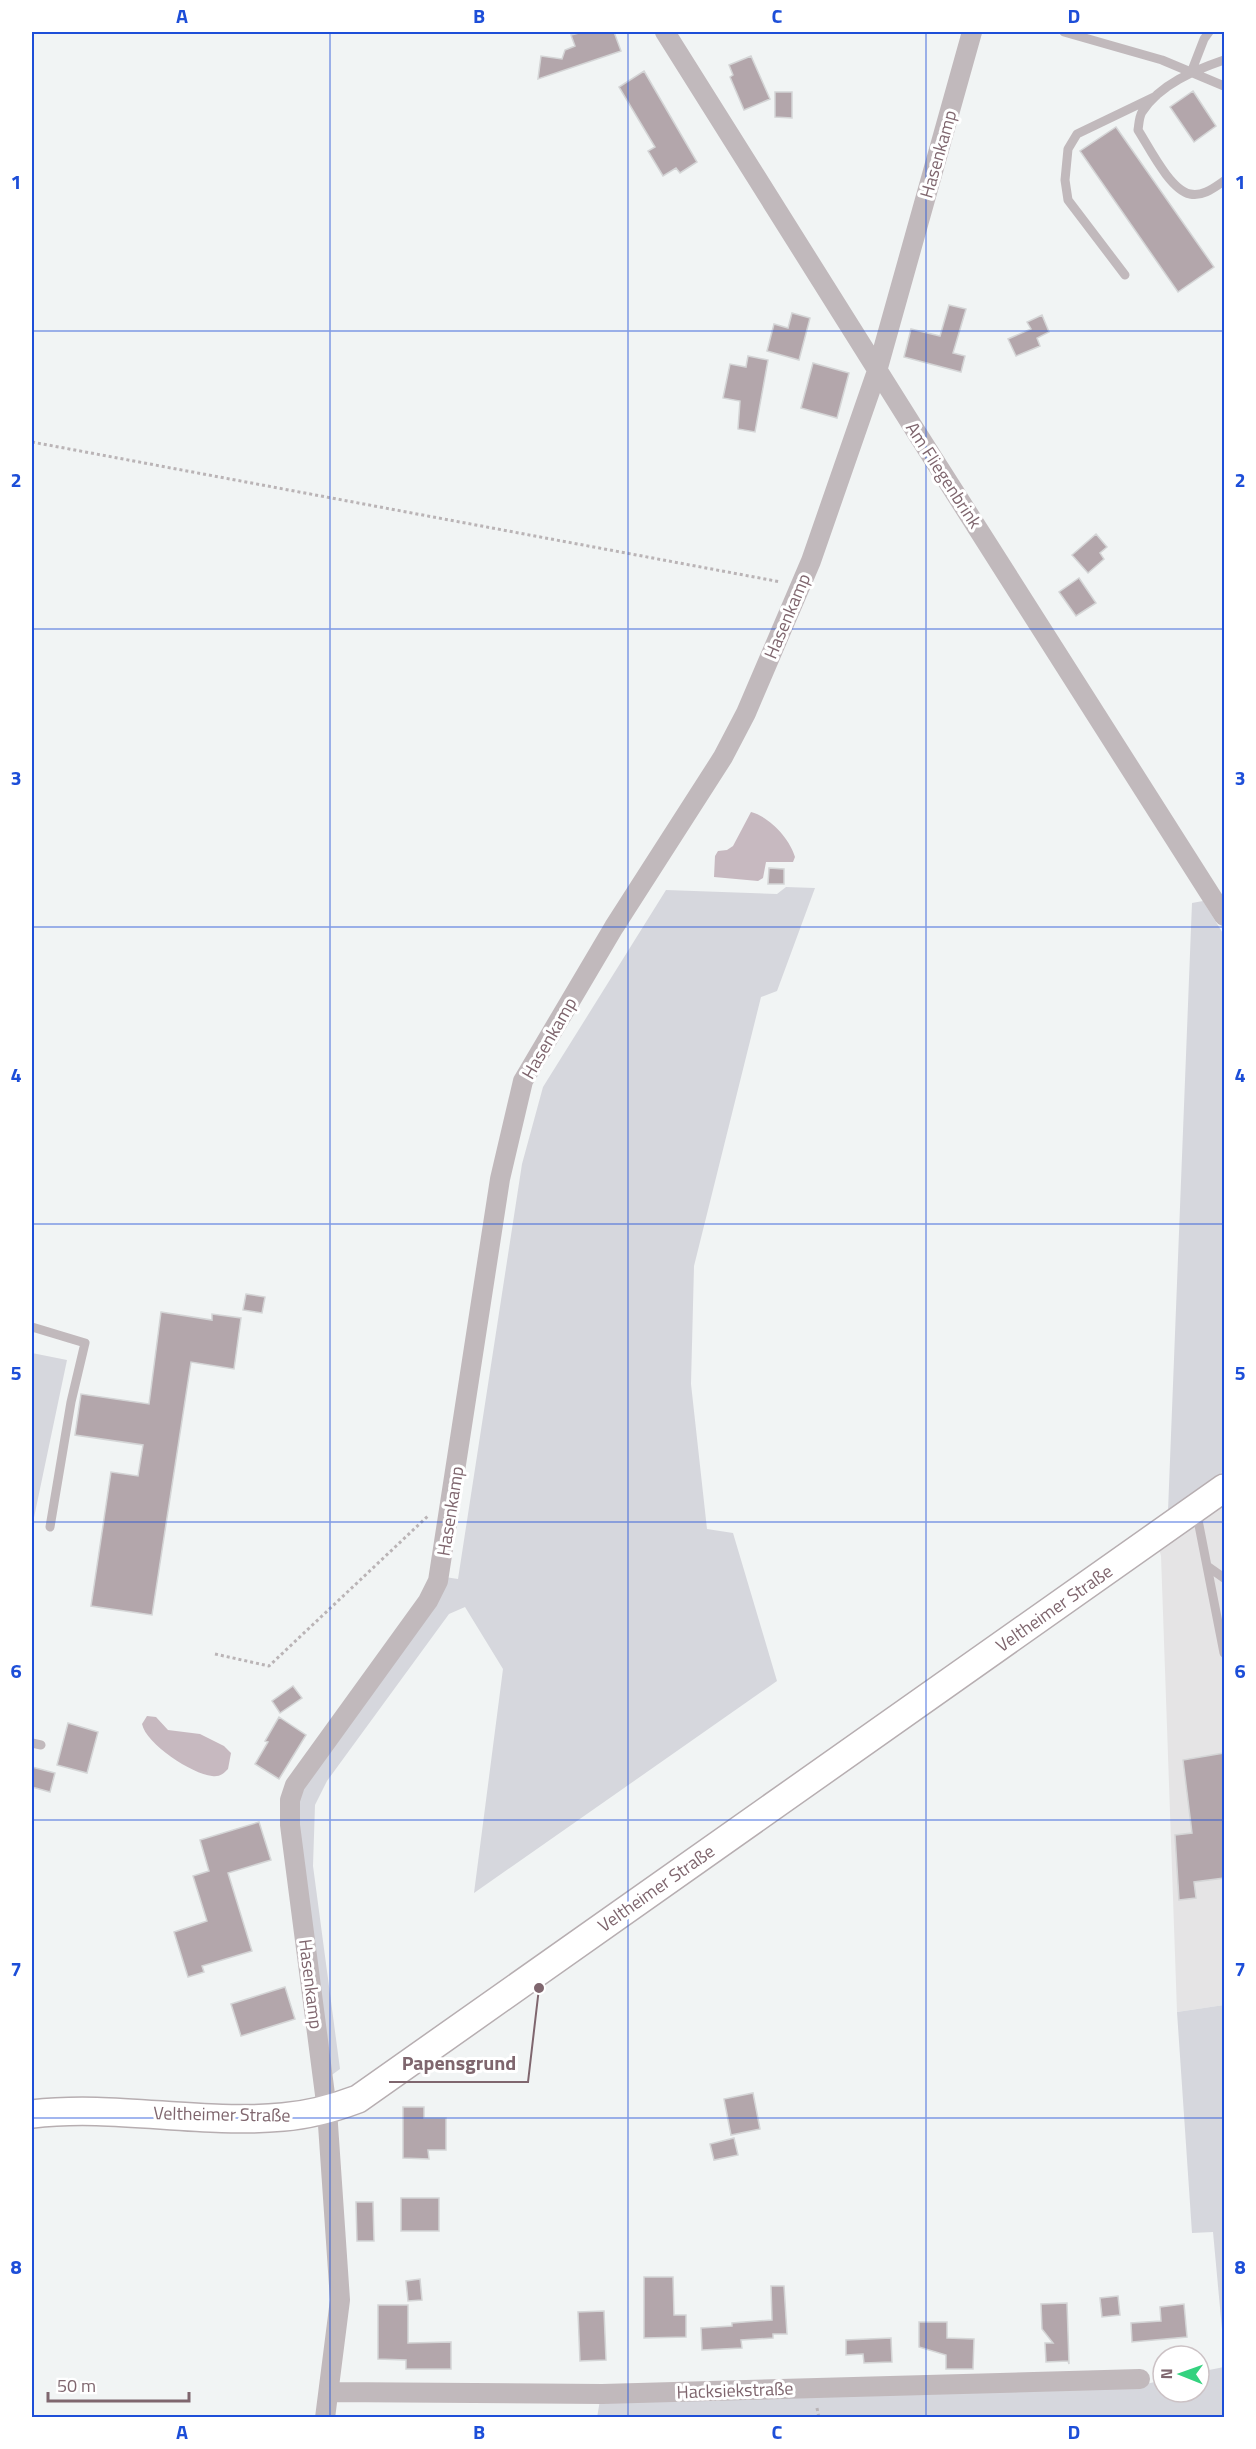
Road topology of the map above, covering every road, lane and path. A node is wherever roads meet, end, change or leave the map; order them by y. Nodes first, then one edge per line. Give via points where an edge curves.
1 (665, 32) edge
2 (972, 32) edge
3 (1064, 32) edge
4 (1209, 32) edge
5 (1224, 60) edge
6 (1192, 70) junction
7 (1224, 86) edge
8 (1156, 96) junction
9 (1224, 181) edge
10 (1125, 275) dead end
11 (877, 371) junction
12 (32, 441) edge
13 (801, 583) junction
14 (1224, 916) edge
15 (32, 1327) edge
16 (1224, 1488) edge
17 (451, 1503) junction
18 (1196, 1508) junction
19 (50, 1527) dead end
20 (1207, 1566) junction
21 (1224, 1578) edge
22 (1224, 1653) edge
23 (216, 1654) dead end
24 (327, 2110) junction
25 (32, 2114) edge
26 (1140, 2379) dead end
27 (329, 2392) junction
28 (325, 2418) edge

1 - 11 street, Am Fliegenbrink
2 - 11 street, Hasenkamp
3 - 6 lane
4 - 6 lane
5 - 6 lane
6 - 7 lane
6 - 8 lane
8 - 9 lane via 1140,114 1138,130 1178,188 1191,195 1206,192
8 - 10 lane via 1077,134 1068,149 1068,200
11 - 13 street, Hasenkamp
11 - 14 street, Am Fliegenbrink
12 - 13 path via 773,581
13 - 17 street, Hasenkamp via 723,757 614,927 523,1082 500,1179
15 - 19 lane via 85,1343
16 - 18 main road, Veltheimer Straße
17 - 23 path via 437,1507 269,1666
17 - 24 street, Hasenkamp via 440,1572 428,1601 295,1785 290,1800
18 - 20 lane
18 - 24 main road, Veltheimer Straße via 397,2073 358,2099
20 - 21 lane
20 - 22 lane
24 - 25 main road, Veltheimer Straße via 283,2117 225,2118 98,2111
24 - 27 street, Hasenkamp via 340,2300
26 - 27 street, Hacksiekstraße via 602,2394
27 - 28 street, Hasenkamp

